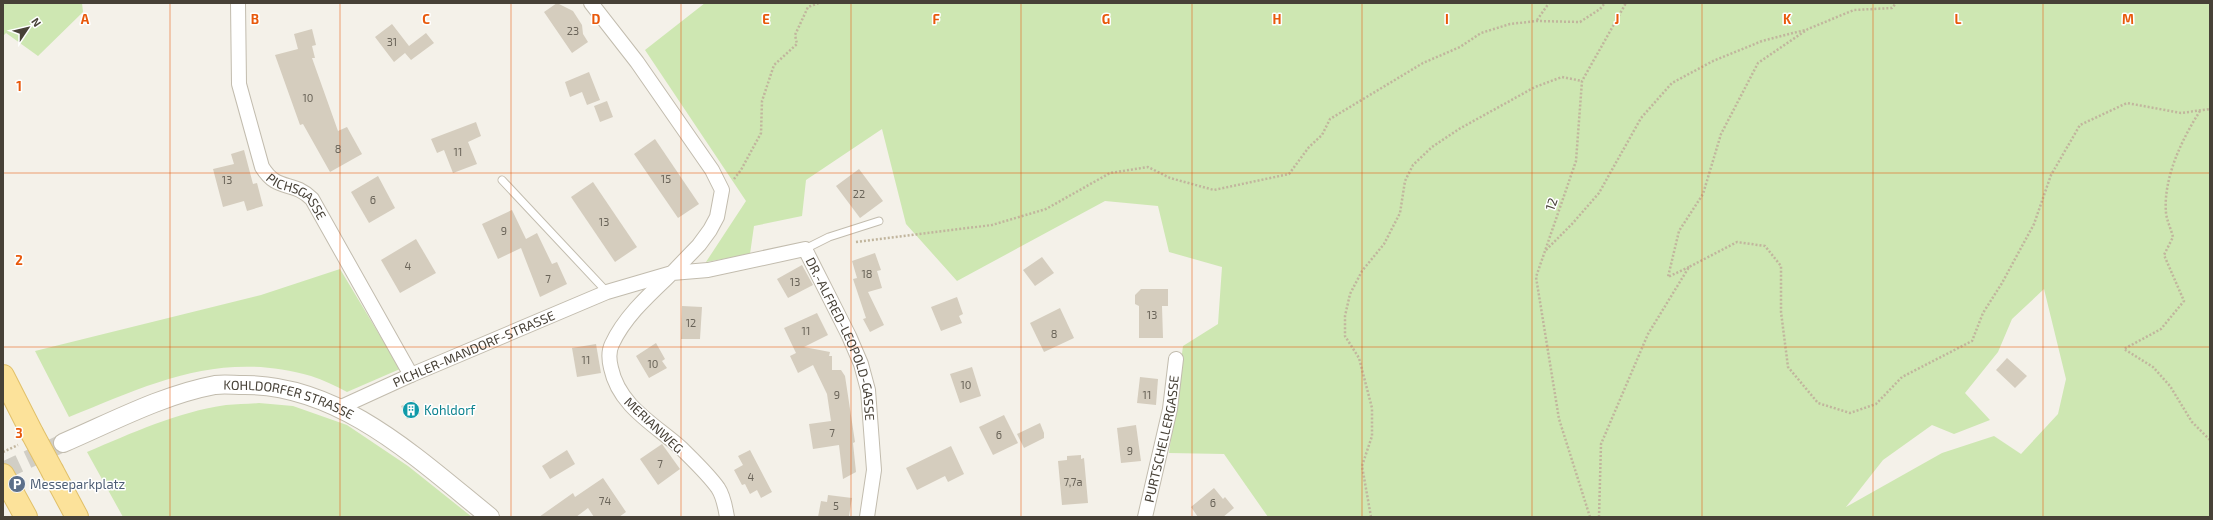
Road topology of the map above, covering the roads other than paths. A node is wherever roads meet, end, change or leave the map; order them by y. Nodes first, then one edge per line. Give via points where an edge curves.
1 (238, 3) edge
2 (591, 3) edge
3 (502, 180) dead end
4 (879, 221) dead end
5 (805, 249) junction
6 (672, 273) junction
7 (607, 292) junction
8 (1176, 359) dead end
9 (411, 375) junction
10 (3, 376) edge
11 (341, 407) junction
12 (63, 443) tunnel mouth
13 (7, 483) edge
14 (26, 517) edge
15 (77, 517) edge
16 (490, 517) edge
17 (727, 517) edge
18 (867, 517) edge
19 (1145, 517) edge

1 - 9 street, PICHSGASSE via 239,84 262,167 268,177 277,183 297,187 312,199
2 - 6 street, PICHLER-MANDORF-STRASSE via 693,140 722,190 717,216 710,230 700,245
3 - 7 lane
4 - 5 lane via 829,237
5 - 6 street, DR.-ALFRED-LEOPOLD-GASSE via 708,270
5 - 18 street, DR.-ALFRED-LEOPOLD-GASSE via 849,336 868,390 874,470
6 - 7 street, PICHLER-MANDORF-STRASSE
6 - 17 street, MERIANWEG via 627,320 611,345 609,359 613,378 624,399 635,411 681,448 718,488 724,498
7 - 9 street, PICHLER-MANDORF-STRASSE
8 - 19 street, PURTSCHELLERGASSE via 1170,409
9 - 11 street, PICHLER-MANDORF-STRASSE
10 - 15 main road, bridge
11 - 12 street, KOHLDORFER STRASSE via 268,384 217,385 175,396
11 - 16 street, KOHLDORFER STRASSE via 385,435
13 - 14 main road

